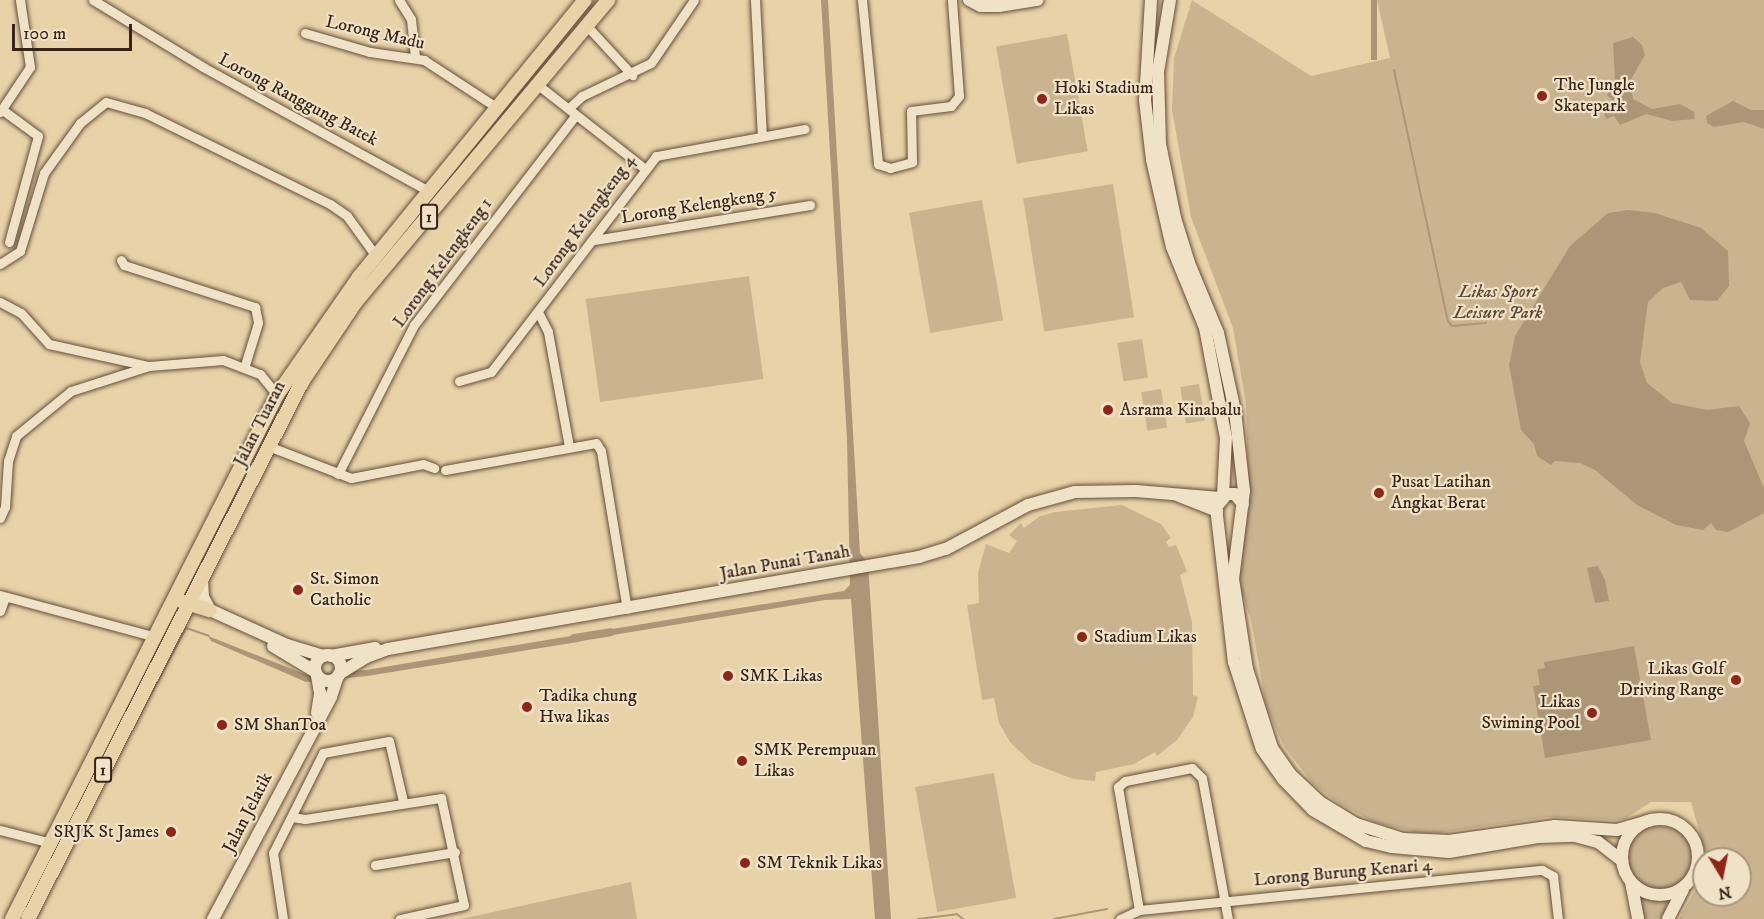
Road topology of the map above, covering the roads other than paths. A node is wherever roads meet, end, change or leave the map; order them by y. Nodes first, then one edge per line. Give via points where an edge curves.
1 (20, 0) edge
2 (93, 0) edge
3 (399, 0) edge
4 (585, 0) edge
5 (608, 0) edge
6 (694, 0) edge
7 (755, 0) edge
8 (862, 0) edge
9 (952, 0) edge
10 (969, 0) edge
11 (1038, 0) edge
12 (1151, 0) edge
13 (1170, 0) edge
14 (586, 26) junction
15 (305, 33) dead end
16 (416, 57) junction
17 (632, 75) junction
18 (538, 85) junction
19 (496, 107) junction
20 (2, 111) edge
21 (573, 111) junction
22 (805, 129) dead end
23 (762, 136) junction
24 (644, 168) junction
25 (458, 183) junction
26 (427, 190) junction
27 (810, 205) dead end
28 (414, 206) junction
29 (594, 240) junction
30 (9, 242) dead end
31 (376, 256) junction
32 (122, 260) dead end
33 (0, 264) edge
34 (0, 302) edge
35 (538, 312) junction
36 (245, 365) junction
37 (149, 366) junction
38 (459, 381) dead end
39 (277, 395) junction
40 (569, 446) junction
41 (268, 447) junction
42 (434, 468) dead end
43 (446, 470) dead end
44 (338, 474) junction
45 (1178, 495) junction
46 (1221, 497) junction
47 (1243, 508) junction
48 (1218, 513) junction
49 (0, 518) edge
50 (202, 579) junction
51 (3, 596) edge
52 (190, 601) junction
53 (627, 609) junction
54 (0, 610) edge
55 (210, 610) junction
56 (179, 622) junction
57 (156, 637) junction
58 (388, 649) junction
59 (327, 656) junction
60 (137, 674) junction
61 (316, 674) junction
62 (339, 675) junction
63 (315, 723) junction
64 (403, 801) junction
65 (292, 817) junction
66 (1651, 820) junction
67 (0, 830) edge
68 (51, 843) junction
69 (454, 852) junction
70 (1622, 861) junction
71 (375, 865) dead end
72 (1630, 881) junction
73 (1685, 886) junction
74 (1226, 901) junction
75 (1139, 910) junction
76 (12, 919) edge
77 (27, 919) edge
78 (213, 919) edge
79 (283, 919) edge
80 (400, 919) edge
81 (1120, 919) edge
82 (1228, 919) edge
83 (1558, 919) edge
84 (1638, 919) edge
85 (1668, 919) edge

1 - 20 street via 30,67
2 - 26 street, Lorong Ranggung Batek via 203,67
3 - 16 street via 411,19
4 - 19 main road, Jalan Tuaran / 1
5 - 14 main road, Jalan Tuaran / 1
6 - 17 street, Lorong Kelengkeng 1 via 656,57
7 - 23 street
8 - 9 street via 878,164 890,168 912,162 911,111 951,106 959,96
10 - 11 main road via 981,6 999,6
12 - 46 main road via 1145,100 1152,160 1172,247 1205,328 1226,438
13 - 47 main road via 1158,72 1160,144 1183,248 1218,333 1241,453
14 - 17 street
14 - 18 main road, Jalan Tuaran / 1
15 - 16 street, Lorong Madu via 370,52
16 - 19 street, Lorong Madu
17 - 21 street, Lorong Kelengkeng 1 via 582,96
18 - 21 street
18 - 25 main road, Jalan Tuaran / 1
19 - 26 main road, Jalan Tuaran / 1
20 - 30 street via 38,136
21 - 24 street
21 - 44 street, Lorong Kelengkeng 1 via 414,325
22 - 23 street, Lorong Kelengkeng 4
23 - 24 street, Lorong Kelengkeng 4 via 656,156
24 - 29 street, Lorong Kelengkeng 4
25 - 28 main road via 448,182 420,214 414,213
25 - 41 main road, Jalan Tuaran / 1 via 346,316 302,382
26 - 28 main road, Jalan Tuaran / 1
27 - 29 street, Lorong Kelengkeng 5
28 - 31 main road, Jalan Tuaran / 1
29 - 35 street, Lorong Kelengkeng 4
31 - 33 street via 347,216 330,204 145,113 106,102 80,123 44,173 20,251
31 - 39 main road, Jalan Tuaran / 1 via 322,326
32 - 36 street via 124,265 255,308 258,323
34 - 37 street via 21,314 49,344
35 - 38 street, Lorong Kelengkeng 4 via 491,372
35 - 40 street via 548,332
36 - 37 street via 223,360
36 - 39 street via 260,374
37 - 49 street via 71,391 16,436 8,461 5,507
39 - 57 main road, Jalan Tuaran / 1
40 - 43 street
40 - 53 street via 590,442 596,443 601,451
41 - 44 street
41 - 50 main road, Jalan Tuaran / 1
42 - 44 street via 423,464 351,478
45 - 46 main road, Jalan Punai Tanah
45 - 48 main road, Jalan Punai Tanah
45 - 53 main road, Jalan Punai Tanah via 1119,490 1059,495 1017,510 946,549 875,566
46 - 47 main road via 1235,495
46 - 48 main road
47 - 48 main road via 1229,521
47 - 66 main road via 1233,579 1255,701 1272,748 1320,802 1371,830 1429,842 1555,825 1617,830
48 - 70 main road via 1219,555 1234,662 1253,729 1272,765 1313,810 1366,841 1392,848 1449,852 1538,837 1575,836 1598,842
50 - 52 main road, Jalan Tuaran / 1
50 - 55 main road via 203,597
51 - 54 street
51 - 57 street
52 - 55 main road
52 - 56 main road, Jalan Tuaran / 1
52 - 60 main road via 177,606
53 - 58 main road, Jalan Punai Tanah
55 - 59 main road via 287,645
56 - 61 main road via 190,613 208,615 279,649
56 - 77 main road, Jalan Tuaran / 1
57 - 60 main road, Jalan Tuaran / 1
58 - 59 main road
58 - 62 main road via 366,657
59 - 61 main road via 317,661
59 - 62 main road via 339,663
60 - 68 main road, Jalan Tuaran / 1
61 - 62 main road via 328,681
61 - 63 main road, Jalan Jelatik via 321,693
62 - 63 main road, Jalan Jelatik
63 - 78 main road, Jalan Jelatik
64 - 65 street via 305,819
64 - 65 street via 391,745 386,741 326,751
64 - 69 street via 441,798
65 - 79 street via 272,860
66 - 70 main road via 1629,836
66 - 73 main road via 1676,822 1694,840 1698,864
67 - 68 street
68 - 76 main road, Jalan Tuaran / 1
69 - 71 street
69 - 80 street via 464,905
70 - 72 main road
72 - 73 main road via 1650,894 1669,894
72 - 84 main road
73 - 85 main road
74 - 75 street, Lorong Burung Kenari 4
74 - 75 street via 1198,771 1192,768 1125,781 1118,787
74 - 82 street
74 - 83 street, Lorong Burung Kenari 4 via 1542,870 1550,873 1555,885
75 - 81 street, Lorong Burung Kenari 4

